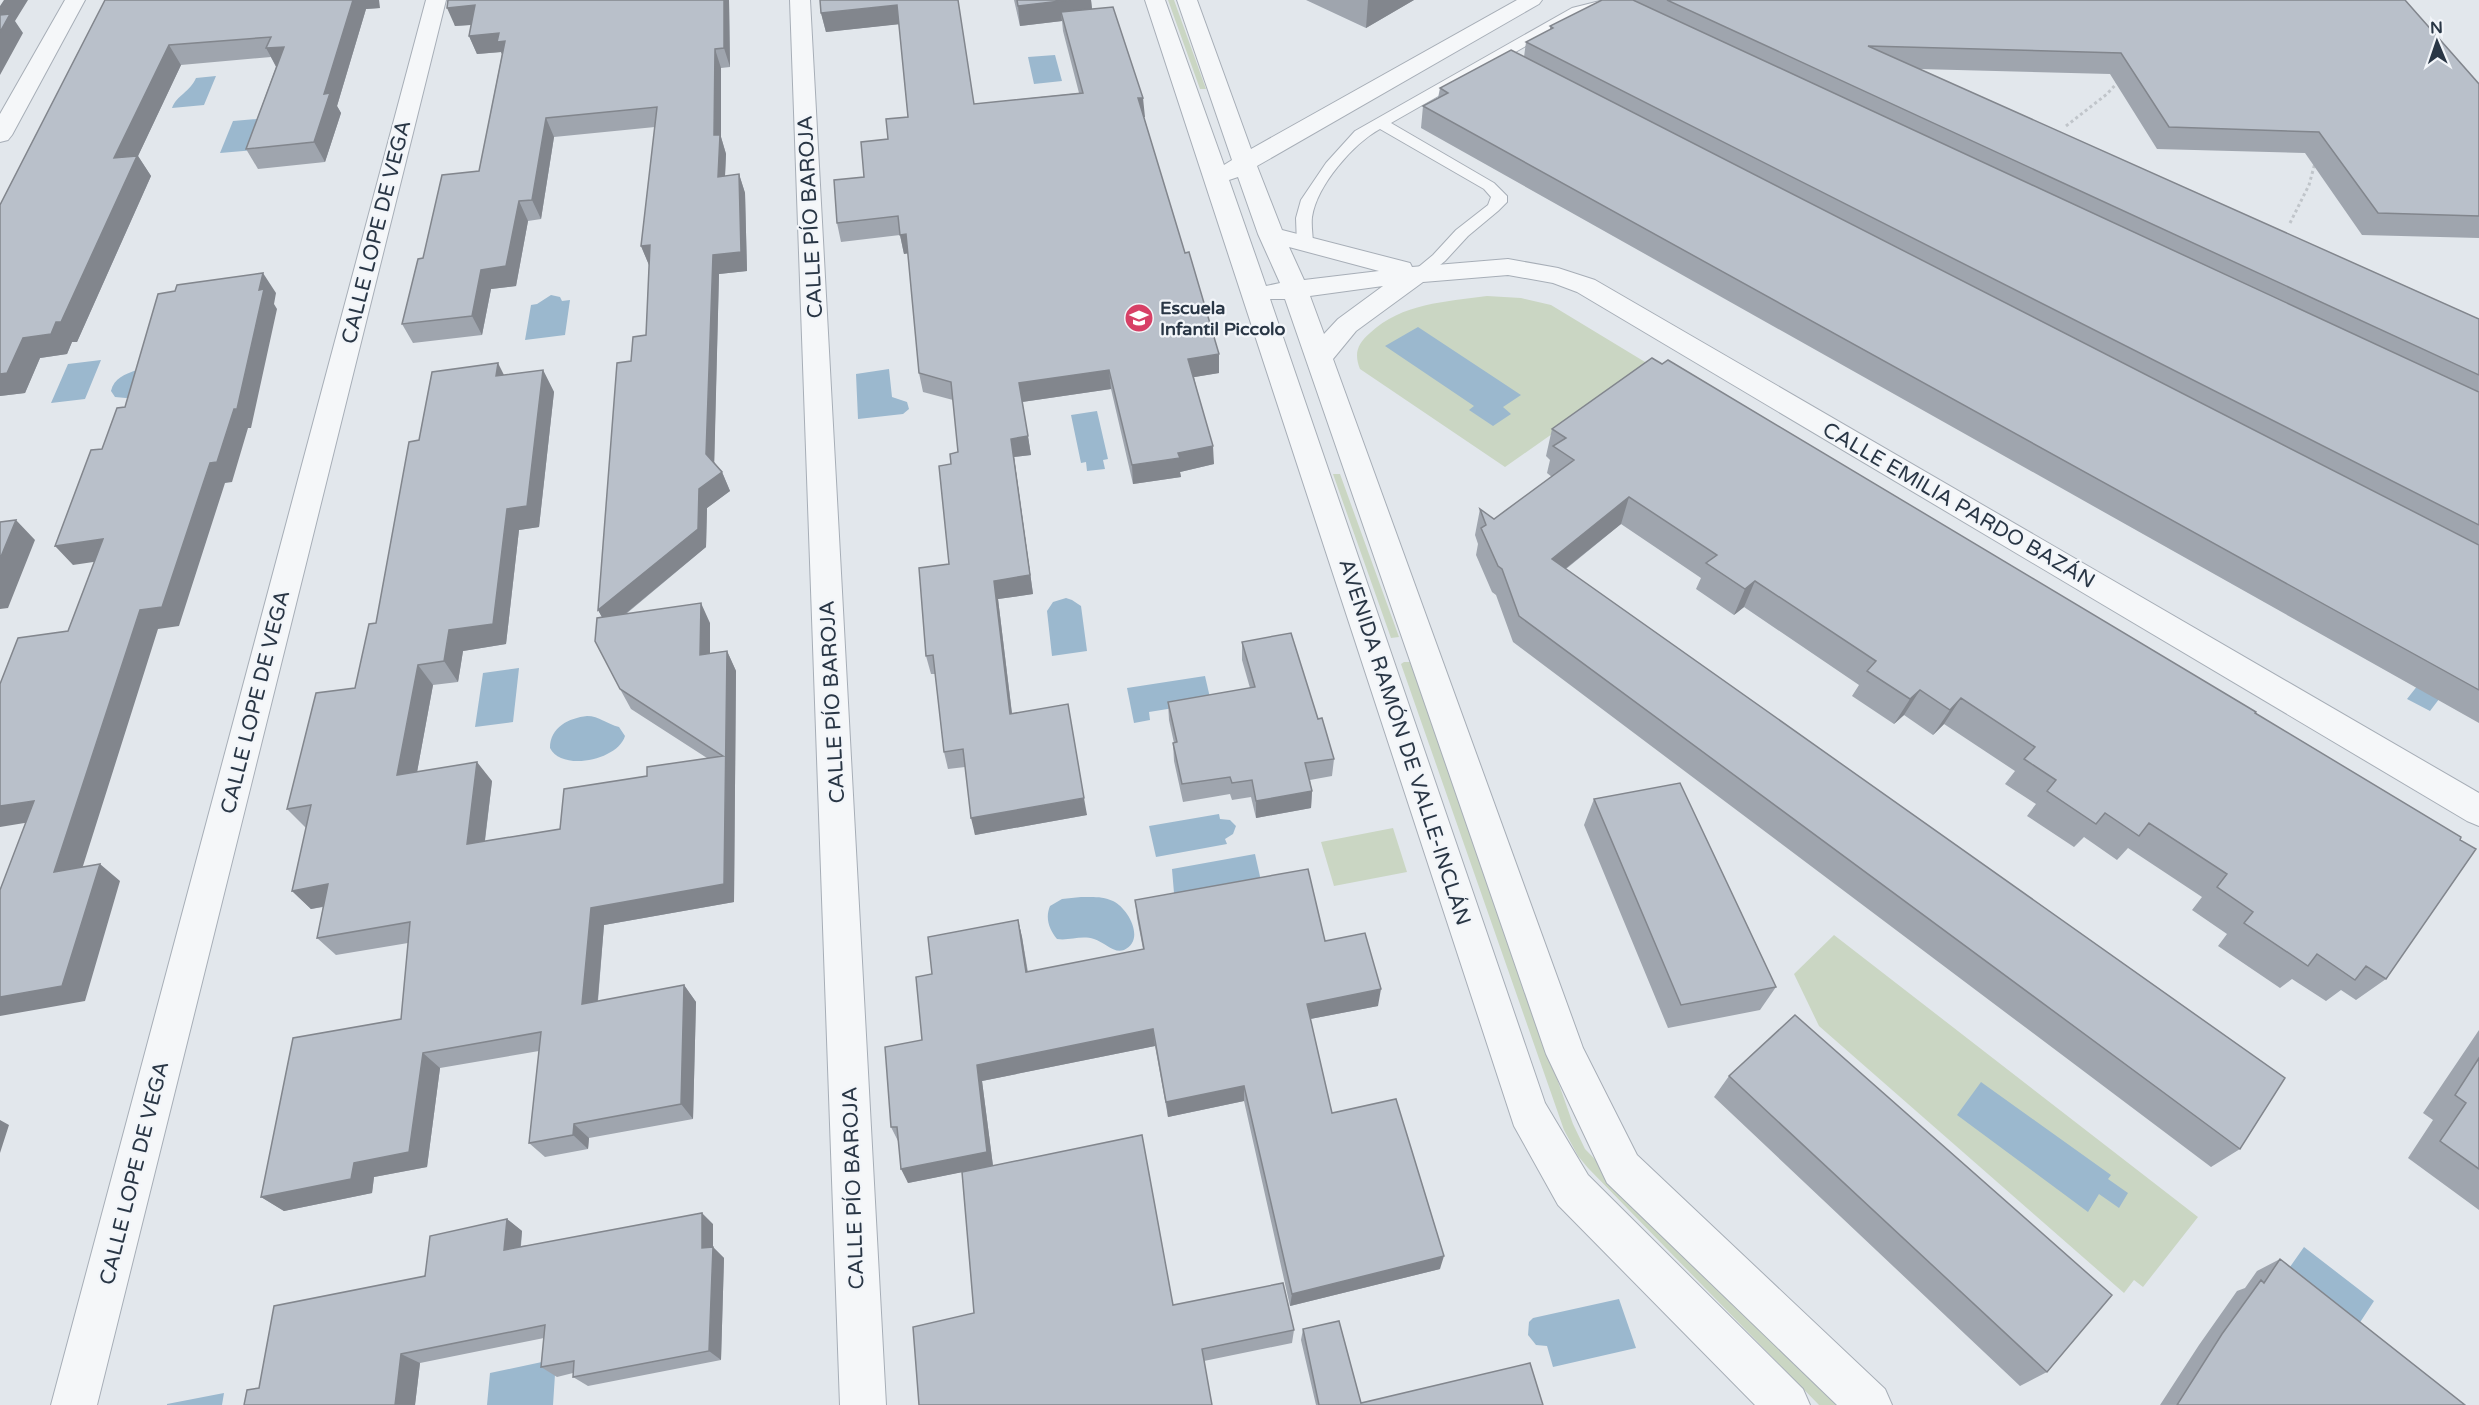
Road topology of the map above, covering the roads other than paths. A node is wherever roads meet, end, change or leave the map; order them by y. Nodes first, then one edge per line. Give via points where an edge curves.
1 (75, 0) edge
2 (436, 0) edge
3 (800, 0) edge
4 (1155, 0) edge
5 (1186, 0) edge
6 (1532, 0) edge
7 (1629, 14) edge
8 (1495, 57) junction
9 (1516, 68) edge
10 (1379, 122) junction
11 (0, 135) edge
12 (1231, 171) junction
13 (1270, 234) junction
14 (1305, 245) junction
15 (1418, 274) junction
16 (1295, 289) junction
17 (1256, 295) junction
18 (1318, 358) junction
19 (2479, 811) edge
20 (74, 1405) edge
21 (863, 1405) edge
22 (1787, 1405) edge
23 (1869, 1405) edge

1 - 11 street
2 - 20 street, CALLE LOPE DE VEGA
3 - 21 street, CALLE PÍO BAROJA
4 - 12 street, AVENIDA RAMÓN DE VALLE-INCLÁN
5 - 12 street, AVENIDA RAMÓN DE VALLE-INCLÁN
6 - 12 street
7 - 8 lane via 1609,5 1586,7
8 - 9 lane
8 - 10 lane
10 - 14 lane via 1360,134 1318,183 1305,218
10 - 15 lane via 1489,186 1499,196 1493,208
12 - 13 street, AVENIDA RAMÓN DE VALLE-INCLÁN
12 - 17 street, AVENIDA RAMÓN DE VALLE-INCLÁN
13 - 14 street
13 - 16 street, AVENIDA RAMÓN DE VALLE-INCLÁN
14 - 15 street
15 - 16 street, CALLE EMILIA PARDO BAZÁN
15 - 18 street via 1354,319
15 - 19 street, CALLE EMILIA PARDO BAZÁN via 1508,267 1558,276 1586,286
16 - 17 street, CALLE EMILIA PARDO BAZÁN
16 - 18 street, AVENIDA RAMÓN DE VALLE-INCLÁN
17 - 22 street, AVENIDA RAMÓN DE VALLE-INCLÁN via 1528,1112 1573,1190
18 - 23 street, AVENIDA RAMÓN DE VALLE-INCLÁN via 1566,1054 1622,1169

